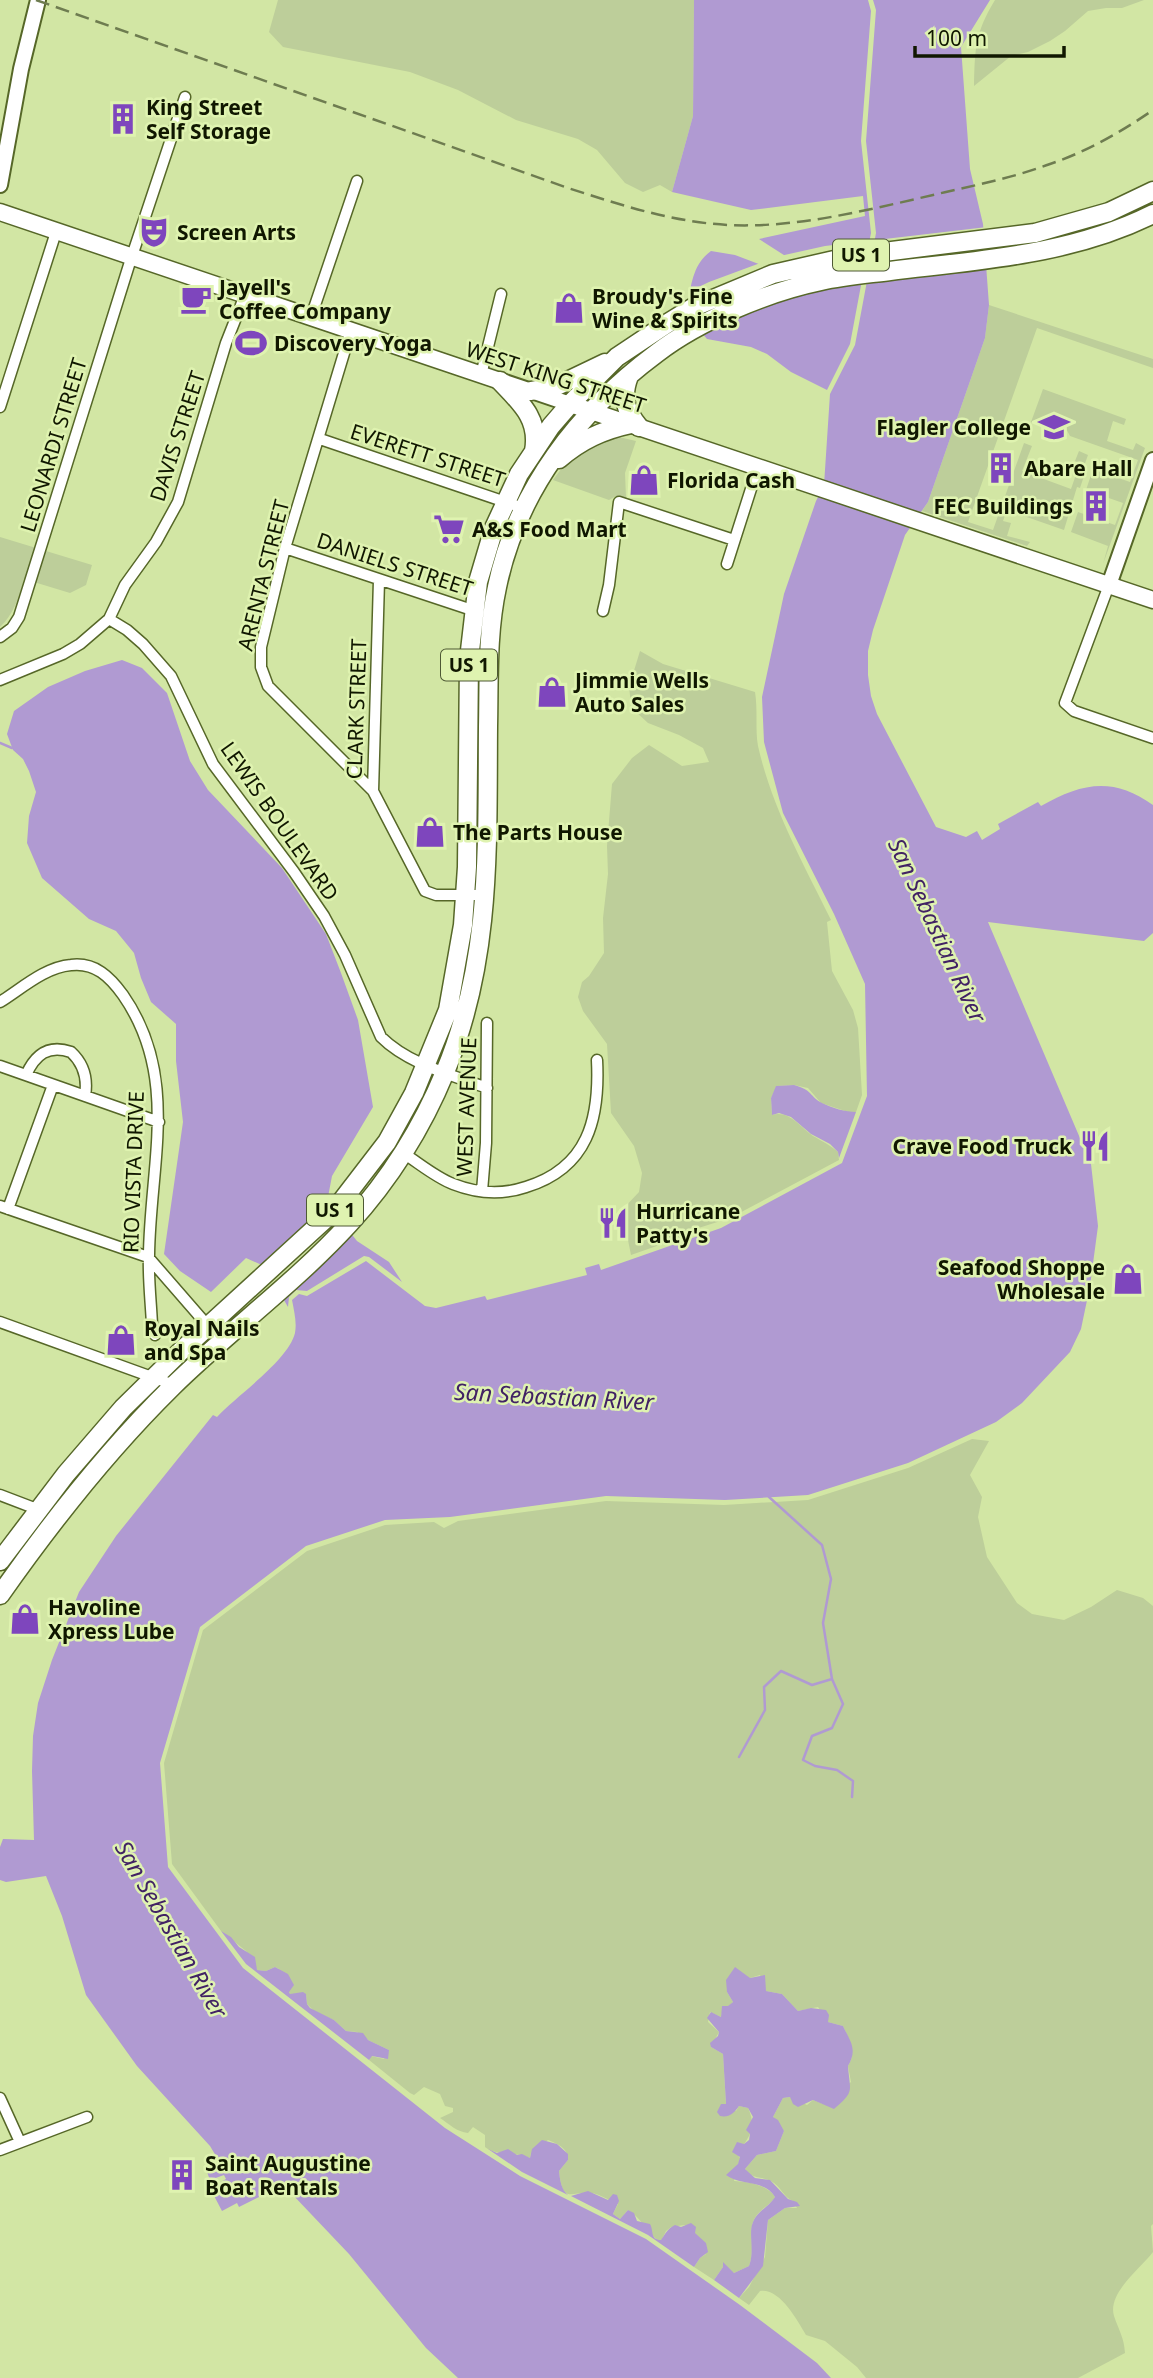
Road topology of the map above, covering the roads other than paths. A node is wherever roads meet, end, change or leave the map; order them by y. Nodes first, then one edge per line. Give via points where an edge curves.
1 (38, 0) edge
2 (185, 97) dead end
3 (357, 181) dead end
4 (0, 185) edge
5 (1153, 191) edge
6 (0, 212) edge
7 (1153, 214) edge
8 (1060, 227) junction
9 (56, 232) junction
10 (1066, 247) junction
11 (132, 257) junction
12 (501, 294) dead end
13 (245, 295) junction
14 (311, 317) junction
15 (351, 330) junction
16 (617, 357) junction
17 (481, 374) junction
18 (629, 376) junction
19 (500, 381) junction
20 (531, 391) junction
21 (570, 404) junction
22 (0, 407) edge
23 (590, 412) junction
24 (635, 426) junction
25 (320, 439) junction
26 (534, 450) junction
27 (1153, 460) edge
28 (758, 467) junction
29 (543, 472) junction
30 (505, 501) junction
31 (523, 508) junction
32 (734, 540) junction
33 (285, 548) junction
34 (727, 564) dead end
35 (379, 580) junction
36 (1109, 585) junction
37 (1153, 600) edge
38 (473, 611) junction
39 (603, 611) dead end
40 (492, 616) junction
41 (109, 619) junction
42 (0, 637) edge
43 (0, 680) edge
44 (1153, 738) edge
45 (373, 791) junction
46 (466, 894) junction
47 (485, 895) junction
48 (0, 1002) edge
49 (487, 1023) dead end
50 (597, 1060) dead end
51 (427, 1065) junction
52 (0, 1066) edge
53 (445, 1072) junction
54 (26, 1075) junction
55 (53, 1085) junction
56 (487, 1088) junction
57 (85, 1096) junction
58 (159, 1122) junction
59 (403, 1153) junction
60 (482, 1191) junction
61 (4, 1207) edge
62 (148, 1257) junction
63 (0, 1322) edge
64 (208, 1326) junction
65 (155, 1335) dead end
66 (221, 1341) junction
67 (154, 1377) junction
68 (174, 1385) junction
69 (0, 1495) edge
70 (37, 1510) junction
71 (56, 1517) junction
72 (0, 1561) edge
73 (0, 1595) edge
74 (0, 2098) edge
75 (87, 2117) dead end
76 (20, 2142) junction
77 (0, 2150) edge

1 - 4 street
2 - 11 street, LEONARDI STREET
3 - 14 street
5 - 8 highway, US 1 via 1110,212
6 - 9 main road, WEST KING STREET
7 - 10 highway, US 1
8 - 10 highway
8 - 16 highway, US 1 via 827,260 773,274 694,307
9 - 11 main road, WEST KING STREET
9 - 22 street
10 - 18 highway, US 1 via 824,280 778,292 699,327 657,352
11 - 13 main road, WEST KING STREET
11 - 42 street, LEONARDI STREET via 19,617
12 - 17 street
13 - 14 main road, WEST KING STREET
13 - 41 street, DAVIS STREET via 178,502
14 - 15 main road, WEST KING STREET
15 - 17 main road, WEST KING STREET
15 - 25 street, ARENTA STREET
16 - 20 highway via 556,386
16 - 21 highway, US 1
17 - 19 main road, WEST KING STREET
18 - 23 highway, US 1
18 - 24 highway via 625,404
19 - 20 street, WEST KING STREET
19 - 26 highway via 532,419
20 - 21 street, WEST KING STREET
21 - 23 main road, WEST KING STREET
21 - 26 highway, US 1
23 - 24 main road, WEST KING STREET
23 - 29 highway, US 1
24 - 28 main road, WEST KING STREET
24 - 29 highway via 593,435
25 - 30 street, EVERETT STREET
25 - 33 street, ARENTA STREET
26 - 30 highway, US 1
27 - 36 street
28 - 32 street
28 - 36 main road, WEST KING STREET
29 - 31 highway, US 1
30 - 31 street, EVERETT STREET
30 - 38 highway, US 1 via 485,554
31 - 40 highway, US 1 via 504,559
32 - 34 street
32 - 39 street via 619,502
33 - 35 street, DANIELS STREET
33 - 45 street, ARENTA STREET via 261,647 263,677
35 - 38 street, DANIELS STREET
35 - 45 street, CLARK STREET
36 - 37 main road, WEST KING STREET
36 - 44 street via 1065,703 1074,711
38 - 40 street, DANIELS STREET
38 - 46 highway, US 1
40 - 47 highway, US 1
41 - 43 street via 63,654
41 - 51 street, LEWIS BOULEVARD via 143,644 171,676 213,764 324,916 381,1037
45 - 46 street, CLARK STREET via 425,891
46 - 47 street, CLARK STREET
46 - 51 highway, US 1 via 448,1010
47 - 53 highway, US 1 via 474,982
48 - 58 street, RIO VISTA DRIVE via 62,966 89,966 107,976 126,1001 151,1053
49 - 56 street, WEST AVENUE
50 - 60 street via 593,1121 570,1163 532,1185 503,1193
51 - 53 street, LEWIS BOULEVARD
51 - 64 highway, US 1 via 387,1142 347,1196 297,1248
52 - 54 street
53 - 56 street, LEWIS BOULEVARD
53 - 59 highway, US 1
54 - 55 street
54 - 57 street via 43,1052 71,1052 86,1076
55 - 57 street
55 - 61 street
56 - 60 street, WEST AVENUE
57 - 58 street
58 - 62 street, RIO VISTA DRIVE
59 - 60 street via 451,1184
59 - 66 highway, US 1 via 367,1203 328,1245
61 - 62 street
62 - 64 street
62 - 65 street, RIO VISTA DRIVE
63 - 67 street
64 - 66 street
64 - 67 highway, US 1
66 - 68 highway, US 1
67 - 68 street
67 - 70 highway, US 1
68 - 71 highway, US 1
69 - 70 street
70 - 71 street
70 - 72 highway, US 1
71 - 73 highway, US 1
74 - 76 street
75 - 76 street
76 - 77 street

